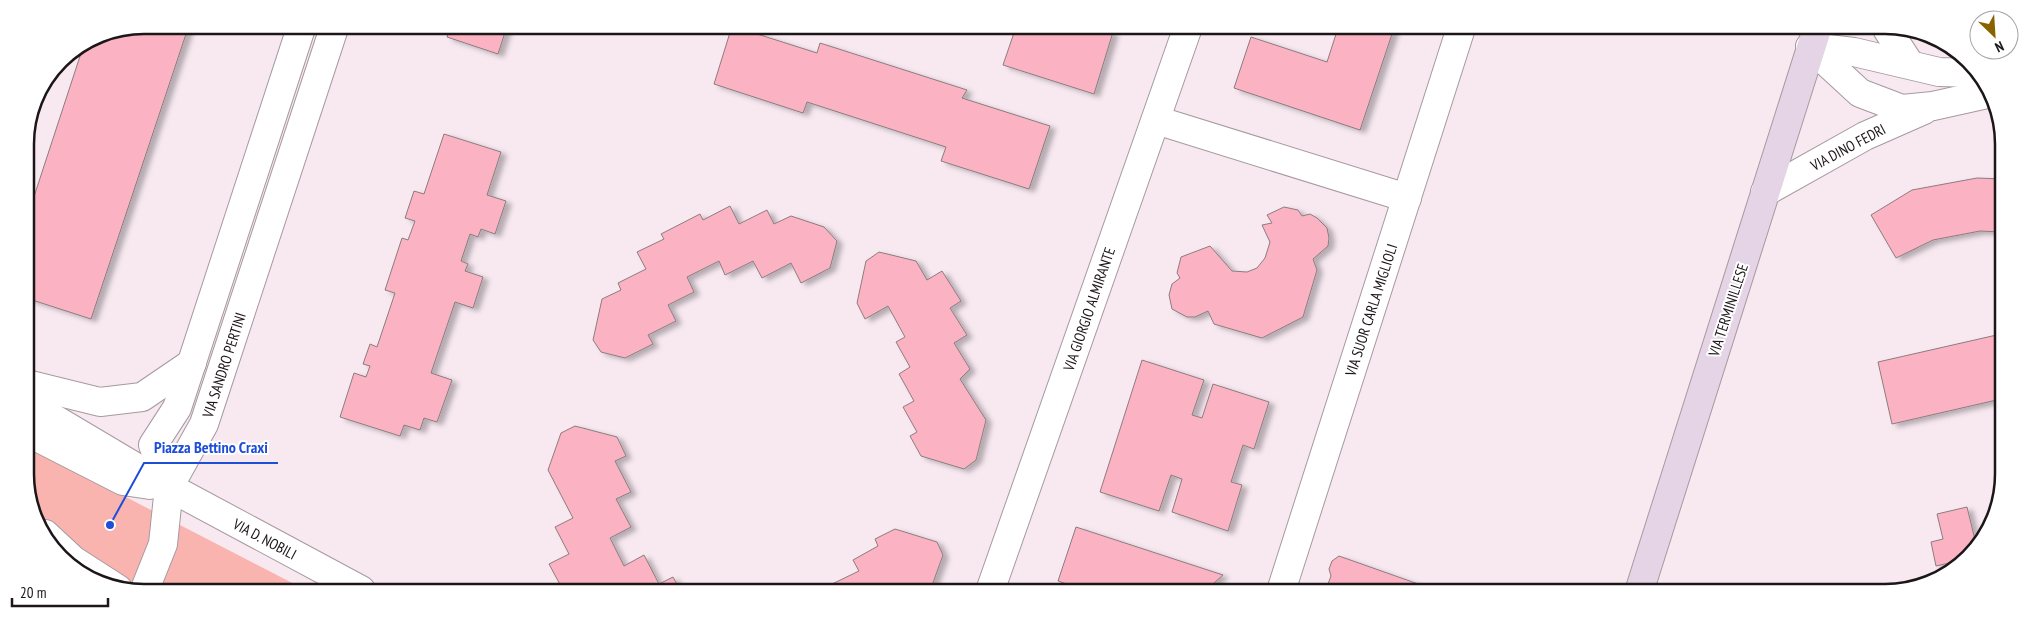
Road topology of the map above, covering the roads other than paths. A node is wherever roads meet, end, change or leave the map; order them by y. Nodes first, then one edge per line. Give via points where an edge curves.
1 (299, 34) edge
2 (332, 34) edge
3 (1186, 34) edge
4 (1459, 34) edge
5 (1890, 34) edge
6 (1814, 38) edge
7 (1909, 63) junction
8 (1969, 73) edge
9 (1984, 95) edge
10 (1933, 106) junction
11 (1156, 120) junction
12 (1765, 192) junction
13 (1406, 198) junction
14 (192, 363) junction
15 (34, 386) edge
16 (34, 405) edge
17 (34, 436) edge
18 (169, 488) junction
19 (147, 584) edge
20 (350, 584) edge
21 (992, 584) edge
22 (1284, 584) edge
23 (1642, 584) edge

1 - 14 street, VIA SANDRO PERTINI
2 - 18 street, VIA SANDRO PERTINI via 204,424
3 - 11 street, VIA GIORGIO ALMIRANTE
4 - 13 street, VIA SUOR CARLA MIGLIOLI
5 - 7 street
6 - 7 street via 1854,52
6 - 10 street, VIA DINO FEDRI via 1860,92 1902,109
6 - 12 main road, VIA TERMINILLESE
7 - 8 street via 1939,72
9 - 10 street, VIA DINO FEDRI
10 - 12 street, VIA DINO FEDRI via 1865,136
11 - 13 street
11 - 21 street, VIA GIORGIO ALMIRANTE
12 - 23 main road, VIA TERMINILLESE
13 - 22 street, VIA SUOR CARLA MIGLIOLI
14 - 15 street via 142,397 100,402
14 - 18 street, VIA SANDRO PERTINI via 177,408 153,445
16 - 18 street, VIA D. NOBILI
17 - 18 street via 123,481
18 - 19 street via 163,544
18 - 20 street, VIA D. NOBILI

